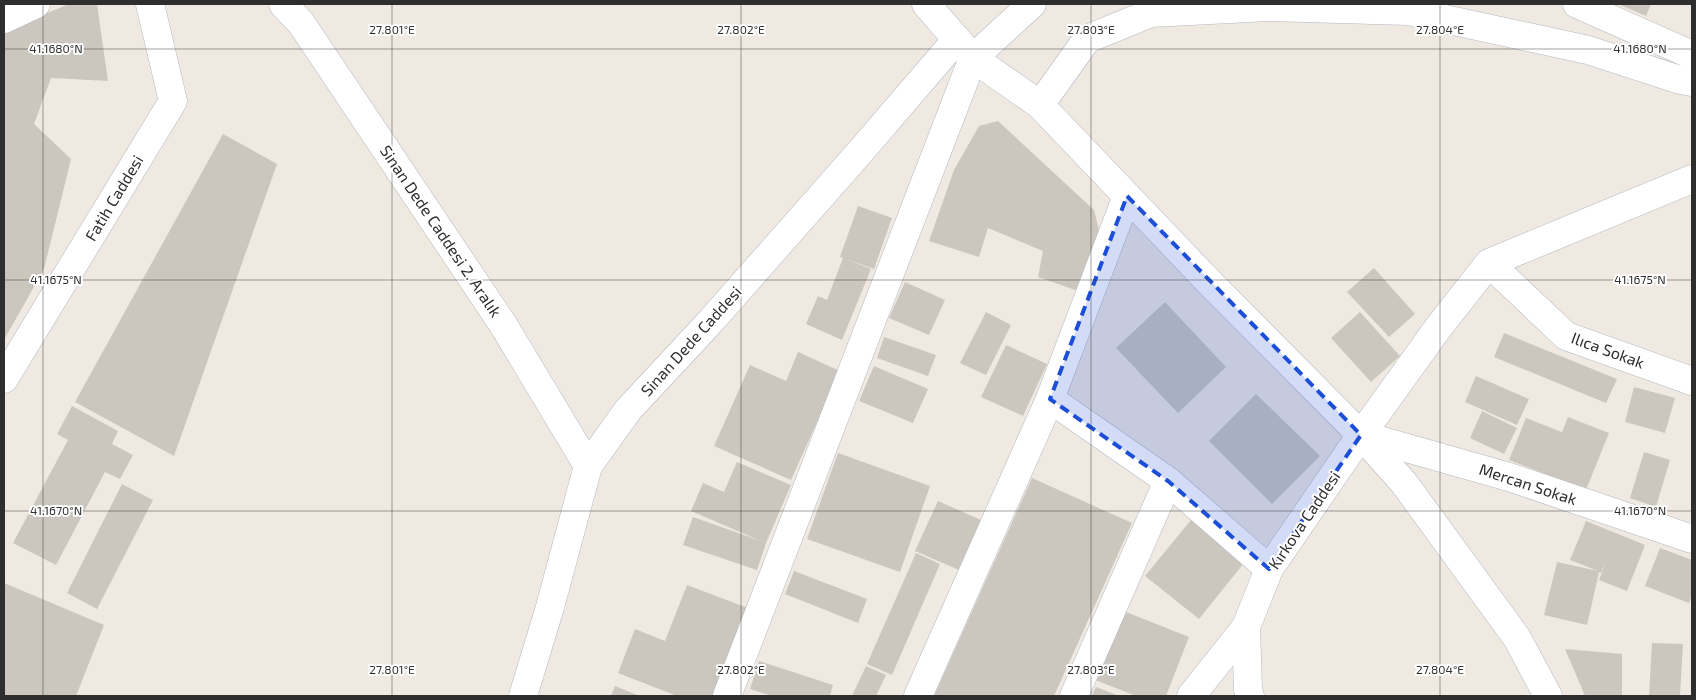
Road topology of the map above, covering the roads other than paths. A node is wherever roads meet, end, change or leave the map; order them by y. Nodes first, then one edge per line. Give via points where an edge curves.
1 (36, 4) edge
2 (150, 4) edge
3 (283, 4) edge
4 (926, 4) edge
5 (1032, 4) edge
6 (1577, 4) edge
7 (4, 19) edge
8 (965, 48) junction
9 (1692, 55) edge
10 (1692, 82) edge
11 (1040, 105) junction
12 (1692, 179) edge
13 (1127, 196) junction
14 (1489, 263) junction
15 (4, 380) edge
16 (1692, 381) edge
17 (1050, 399) junction
18 (1361, 435) junction
19 (588, 466) junction
20 (1168, 481) junction
21 (1692, 539) edge
22 (1269, 568) junction
23 (1246, 627) junction
24 (523, 696) edge
25 (728, 696) edge
26 (918, 696) edge
27 (1074, 696) edge
28 (1191, 696) edge
29 (1250, 696) edge
30 (1548, 696) edge

1 - 7 street
2 - 15 street, Fatih Caddesi via 173,101
3 - 19 street, Sinan Dede Caddesi 2. Aralık via 301,23 504,326
4 - 8 street
5 - 8 street, Sinan Dede Caddesi
6 - 9 street
8 - 11 street
8 - 19 street, Sinan Dede Caddesi via 860,152 628,410
8 - 25 street
10 - 11 street via 1588,50 1408,11 1269,6 1151,13 1087,39
11 - 13 street
12 - 14 street
13 - 17 street
13 - 18 street
14 - 16 street, Ilıca Sokak via 1566,336
14 - 18 street, Kırkova Caddesi
17 - 20 street
17 - 26 street
18 - 21 street, Mercan Sokak via 1509,477
18 - 22 street, Kırkova Caddesi
18 - 30 street via 1404,483 1517,638
19 - 24 street, Sinan Dede Caddesi
20 - 22 street
20 - 27 street
22 - 23 street, Kırkova Caddesi
23 - 28 street
23 - 29 street, Kırkova Caddesi

